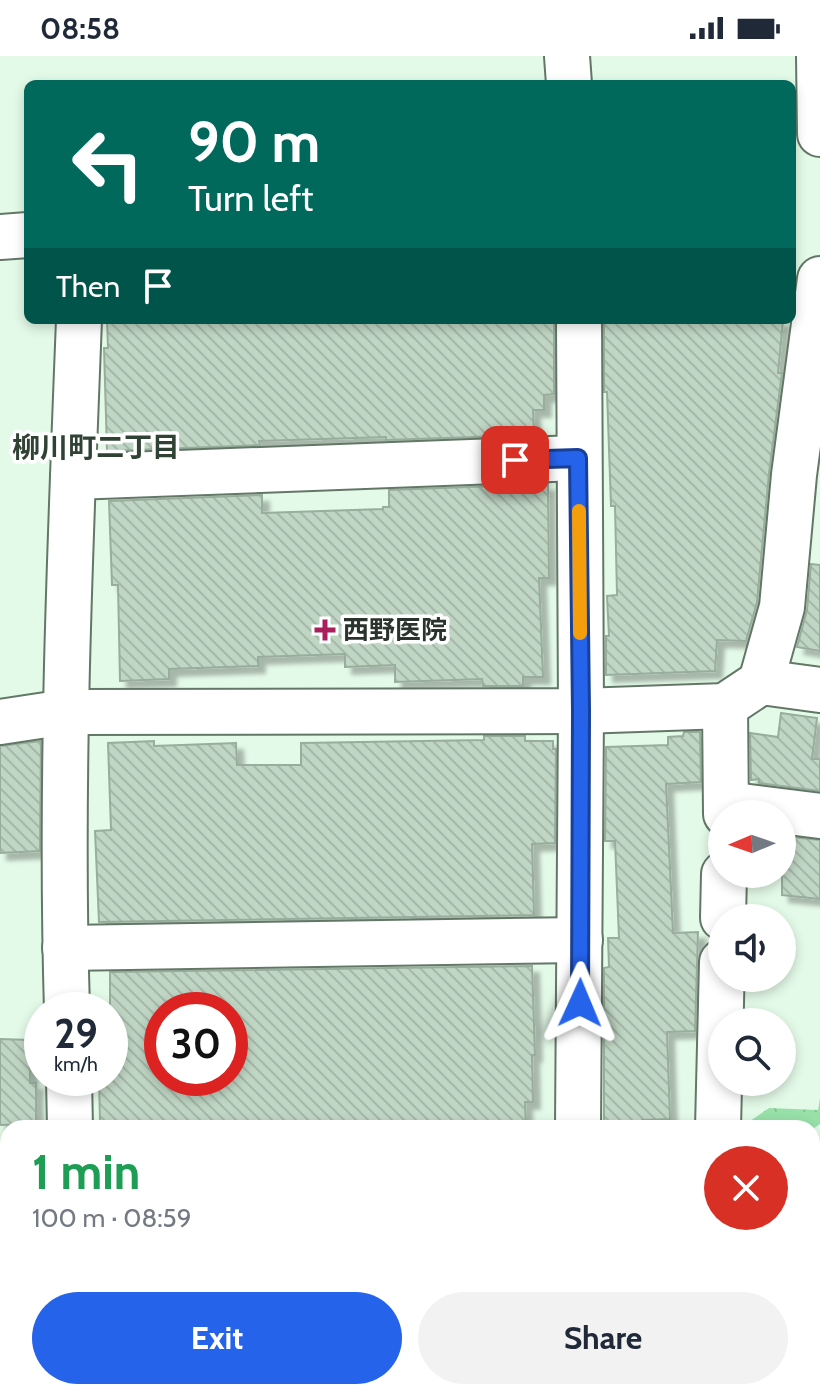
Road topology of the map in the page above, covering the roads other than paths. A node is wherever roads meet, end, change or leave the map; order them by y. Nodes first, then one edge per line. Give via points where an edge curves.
1 (567, 56) edge
2 (819, 56) edge
3 (569, 80) edge
4 (820, 134) edge
5 (24, 235) edge
6 (0, 237) edge
7 (820, 279) edge
8 (79, 324) edge
9 (579, 324) edge
10 (578, 458) junction
11 (807, 476) edge
12 (73, 477) junction
13 (761, 682) junction
14 (820, 690) edge
15 (725, 706) junction
16 (581, 711) junction
17 (66, 712) junction
18 (0, 722) edge
19 (726, 800) edge
20 (796, 814) edge
21 (820, 816) edge
22 (580, 940) junction
23 (65, 948) junction
24 (66, 992) edge
25 (721, 992) edge
26 (69, 1096) edge
27 (70, 1120) edge
28 (578, 1120) edge
29 (718, 1120) edge

1 - 3 street
2 - 4 street
5 - 6 street
7 - 11 street
8 - 12 street
9 - 10 street
10 - 12 street
10 - 16 street
11 - 13 street via 782,607
12 - 17 street
13 - 14 street
13 - 15 street
15 - 16 street
15 - 19 street
16 - 17 street
16 - 22 street
17 - 18 street
17 - 23 street
20 - 21 street
22 - 23 street
22 - 28 street
23 - 24 street
25 - 29 street
26 - 27 street

